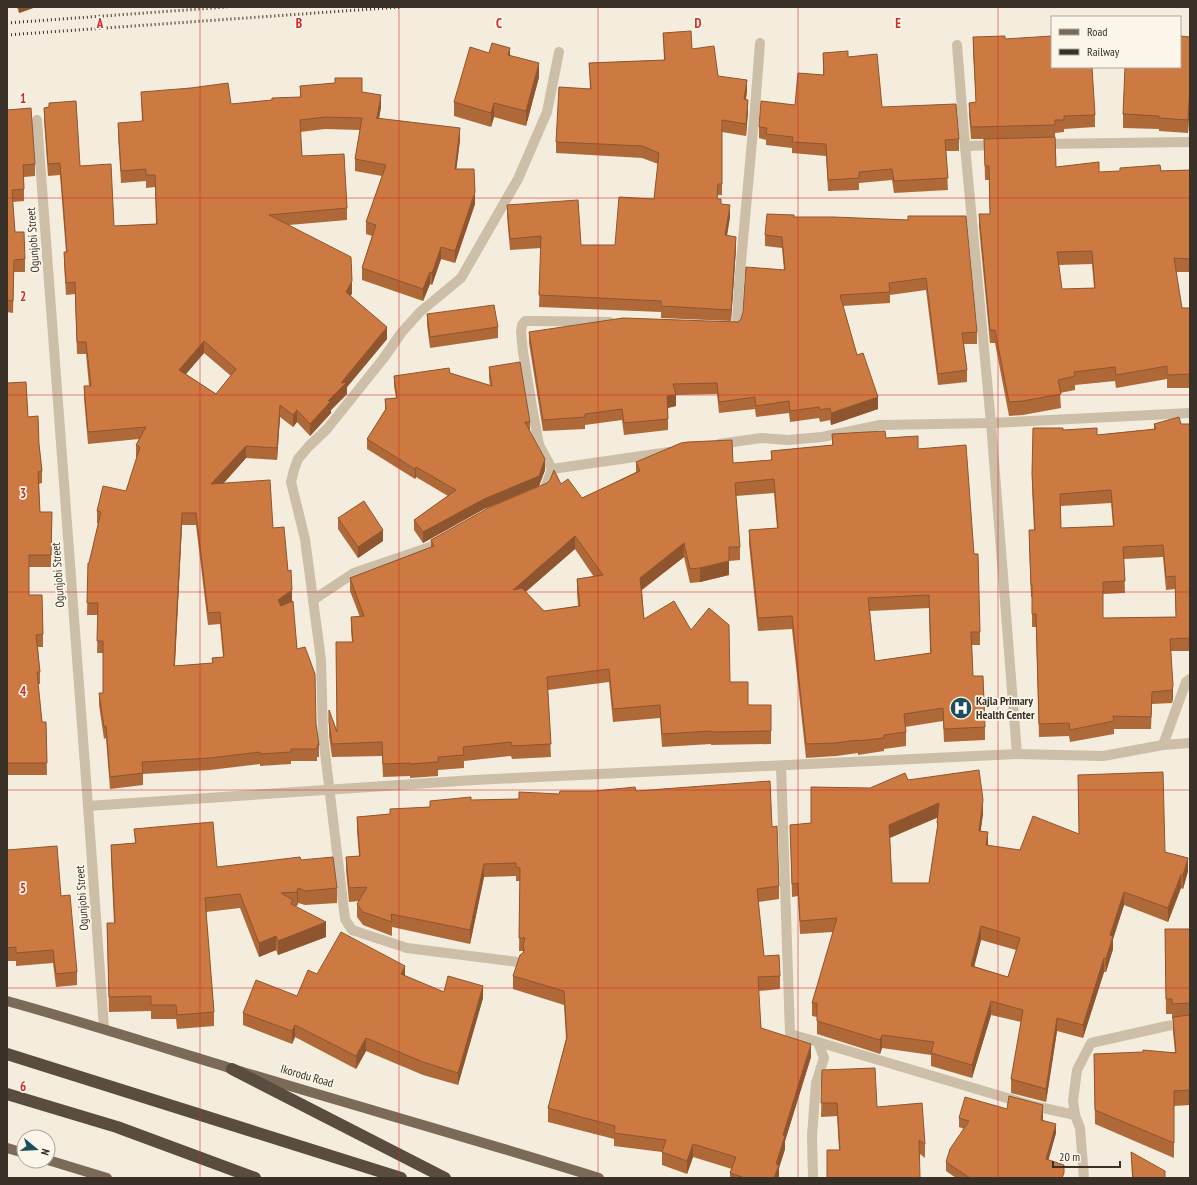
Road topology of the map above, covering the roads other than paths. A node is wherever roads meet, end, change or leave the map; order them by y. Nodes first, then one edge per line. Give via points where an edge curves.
1 (760, 43) dead end
2 (957, 45) dead end
3 (559, 52) dead end
4 (37, 120) dead end
5 (1190, 142) edge
6 (1012, 145) edge
7 (1035, 145) edge
8 (965, 146) junction
9 (620, 323) edge
10 (715, 328) edge
11 (1190, 413) edge
12 (991, 423) junction
13 (707, 446) edge
14 (676, 450) edge
15 (552, 469) junction
16 (529, 497) edge
17 (450, 536) edge
18 (313, 600) junction
19 (1190, 679) edge
20 (1190, 744) edge
21 (1163, 745) junction
22 (1017, 754) junction
23 (781, 766) junction
24 (329, 790) junction
25 (88, 806) junction
26 (518, 962) edge
27 (7, 1001) edge
28 (1190, 1023) edge
29 (104, 1028) junction
30 (818, 1042) junction
31 (7, 1054) edge
32 (232, 1069) junction
33 (7, 1094) edge
34 (1075, 1115) junction
35 (56, 1162) edge
36 (107, 1178) edge
37 (255, 1178) edge
38 (401, 1178) edge
39 (445, 1178) edge
40 (599, 1178) edge
41 (813, 1178) edge
42 (1084, 1178) edge

1 - 10 street via 737,323 735,328
2 - 8 street
3 - 18 street via 547,112 518,179 461,278 420,312 327,429 298,459 291,482 305,539
4 - 25 street, Ogunjobi Street
5 - 7 street
6 - 8 street
8 - 12 street
9 - 15 street via 525,321 522,325 523,352 539,445
11 - 12 street
12 - 13 street via 880,425 822,437 788,440 761,438
12 - 22 street
14 - 15 street
15 - 16 street via 544,491
17 - 18 street via 430,547 354,573
18 - 24 street via 321,660 323,736
19 - 21 street via 1186,682
20 - 21 street
21 - 22 street via 1103,756
22 - 23 street
23 - 24 street via 474,780
23 - 30 street via 790,1034
24 - 25 street
24 - 26 street via 345,919 352,930 407,948
25 - 29 street, Ogunjobi Street
27 - 29 main road, Ikorodu Road
28 - 34 street via 1091,1043 1077,1070 1073,1101
29 - 32 main road, Ikorodu Road
30 - 34 street via 1034,1106
30 - 41 street via 824,1058 816,1083 812,1136
31 - 38 highway
32 - 39 highway
32 - 40 main road, Ikorodu Road
33 - 37 highway via 117,1127
34 - 42 street via 1080,1128
35 - 36 main road

